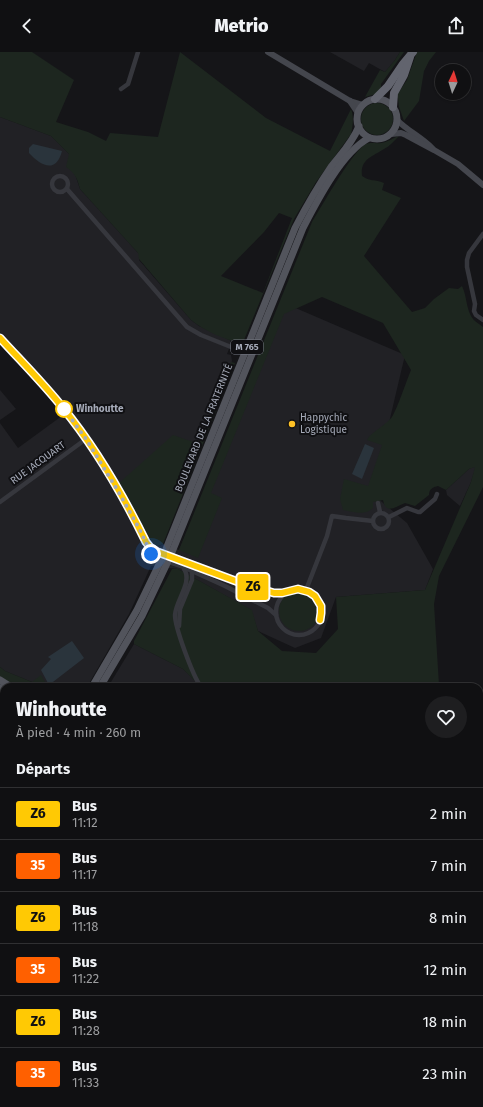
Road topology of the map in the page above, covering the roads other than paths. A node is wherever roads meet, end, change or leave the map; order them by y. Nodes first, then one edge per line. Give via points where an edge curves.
1 (138, 52) edge
2 (268, 52) edge
3 (412, 53) edge
4 (121, 89) dead end
5 (375, 99) junction
6 (350, 101) junction
7 (363, 105) junction
8 (393, 107) junction
9 (358, 113) junction
10 (397, 120) junction
11 (359, 126) junction
12 (391, 134) junction
13 (369, 138) junction
14 (434, 150) junction
15 (344, 155) junction
16 (483, 185) edge
17 (67, 189) dead end
18 (483, 234) edge
19 (483, 320) edge
20 (0, 338) edge
21 (248, 354) junction
22 (86, 439) junction
23 (438, 494) dead end
24 (0, 502) edge
25 (378, 503) dead end
26 (380, 512) junction
27 (389, 517) junction
28 (373, 521) junction
29 (166, 558) junction
30 (184, 565) junction
31 (193, 572) junction
32 (306, 590) junction
33 (287, 592) junction
34 (276, 615) junction
35 (182, 640) junction
36 (94, 683) edge
37 (102, 683) edge
38 (199, 683) edge

1 - 4 street via 128,84
2 - 6 street
3 - 5 highway
3 - 8 highway via 394,93
5 - 7 main road
5 - 8 main road via 385,101
6 - 7 street
6 - 9 street
7 - 9 main road
8 - 10 main road
9 - 11 main road
10 - 12 main road
10 - 14 street
11 - 13 main road
11 - 15 main road
12 - 13 main road via 381,139
12 - 14 street via 401,133
13 - 15 main road
14 - 16 street via 458,164
15 - 21 main road, BOULEVARD DE LA FRATERNITÉ / M 765 via 303,228
17 - 21 street via 187,326 201,335
18 - 19 street via 469,254 467,267 475,304 474,311
20 - 22 street via 57,401
21 - 29 main road, BOULEVARD DE LA FRATERNITÉ / M 765
22 - 24 street, RUE JACQUART
22 - 29 street via 146,542 152,550
23 - 27 street via 420,512 407,508
25 - 26 street
26 - 27 street
26 - 28 street via 375,515
27 - 28 street via 389,525 382,529 375,526
28 - 32 street via 332,516
29 - 30 street
29 - 36 main road, BOULEVARD DE LA FRATERNITÉ / M 765
29 - 37 main road, BOULEVARD DE LA FRATERNITÉ / M 765 via 138,622
30 - 31 street
30 - 33 street via 274,593
30 - 35 street via 188,578 176,614 176,624
31 - 34 street via 230,588
31 - 35 street via 180,609
32 - 33 street
32 - 34 street via 315,596 321,606 321,617 313,629 300,634 289,632 280,625
33 - 34 street via 279,600
35 - 38 street

